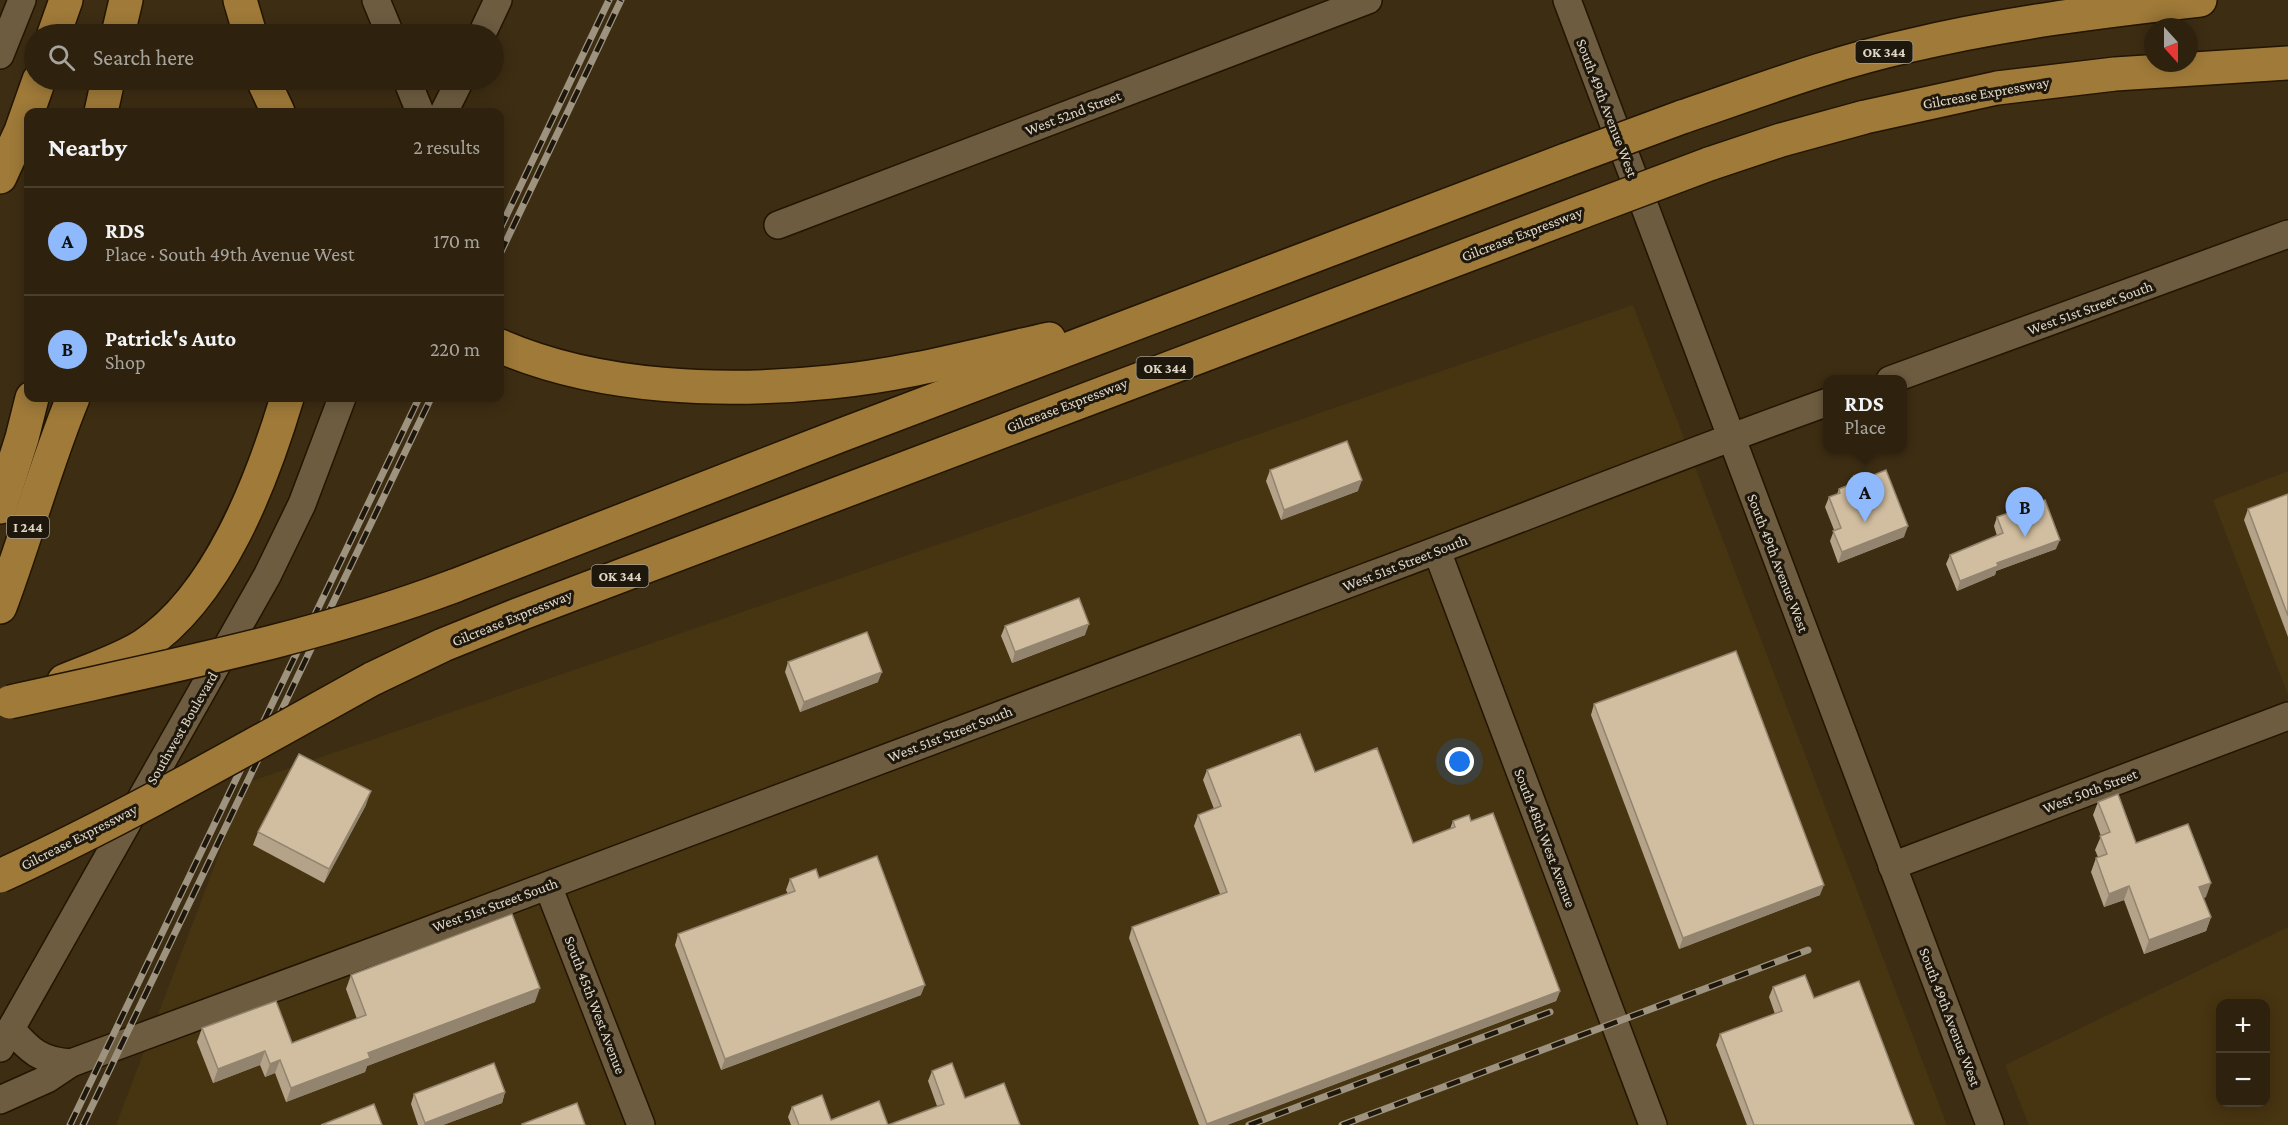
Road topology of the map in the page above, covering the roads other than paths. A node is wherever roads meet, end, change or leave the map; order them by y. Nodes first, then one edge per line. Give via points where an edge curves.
1 (22, 0) edge
2 (66, 0) edge
3 (126, 0) edge
4 (240, 0) edge
5 (376, 0) edge
6 (498, 0) edge
7 (1368, 0) edge
8 (1567, 0) edge
9 (2200, 0) edge
10 (58, 24) edge
11 (120, 24) edge
12 (247, 24) edge
13 (386, 24) edge
14 (487, 24) edge
15 (0, 55) edge
16 (2288, 63) edge
17 (35, 90) edge
18 (268, 90) edge
19 (411, 90) edge
20 (455, 90) edge
21 (29, 108) edge
22 (276, 108) edge
23 (418, 108) edge
24 (446, 108) edge
25 (24, 122) edge
26 (0, 177) edge
27 (778, 225) dead end
28 (2288, 234) edge
29 (1162, 314) junction
30 (504, 348) edge
31 (1904, 375) edge
32 (31, 402) edge
33 (59, 402) edge
34 (71, 402) edge
35 (287, 402) edge
36 (340, 402) edge
37 (1823, 403) edge
38 (1731, 436) junction
39 (53, 445) junction
40 (0, 507) edge
41 (1437, 551) junction
42 (0, 607) edge
43 (5, 703) edge
44 (2288, 716) edge
45 (1892, 866) junction
46 (0, 876) edge
47 (548, 886) junction
48 (5, 1038) edge
49 (71, 1063) junction
50 (0, 1100) edge
51 (641, 1125) edge
52 (1653, 1125) edge
53 (1990, 1125) edge

1 - 15 street
2 - 10 highway
3 - 11 highway
4 - 12 highway
5 - 13 street
6 - 14 street
7 - 27 street, West 52nd Street
8 - 38 street, South 49th Avenue West
9 - 29 highway, OK 344, bridge via 2033,21 1838,64 1682,117
16 - 46 highway, Gilcrease Expressway / OK 344, bridge via 2115,74 1997,88 1865,117 1709,164 443,645 372,679 63,847
17 - 21 highway
18 - 22 highway
19 - 23 street
20 - 24 street
25 - 26 highway
28 - 31 street, West 51st Street South
29 - 30 highway via 892,373 774,386 697,386 614,378 537,360
29 - 43 highway, OK 344, bridge via 367,616 217,657
32 - 40 highway
33 - 39 highway, I 244
34 - 39 highway
35 - 43 highway, bridge via 248,505 212,572 186,606 165,628 130,653
36 - 48 street, Southwest Boulevard via 302,504 267,576
37 - 38 street, West 51st Street South
38 - 41 street, West 51st Street South
38 - 45 street, South 49th Avenue West
39 - 42 highway, I 244
41 - 47 street, West 51st Street South
41 - 52 street, South 48th West Avenue
44 - 45 street, West 50th Street
45 - 53 street, South 49th Avenue West
47 - 49 street, West 51st Street South
47 - 51 street, South 45th West Avenue
48 - 49 street via 52,1062
49 - 50 street, West 51st Street South via 47,1079

